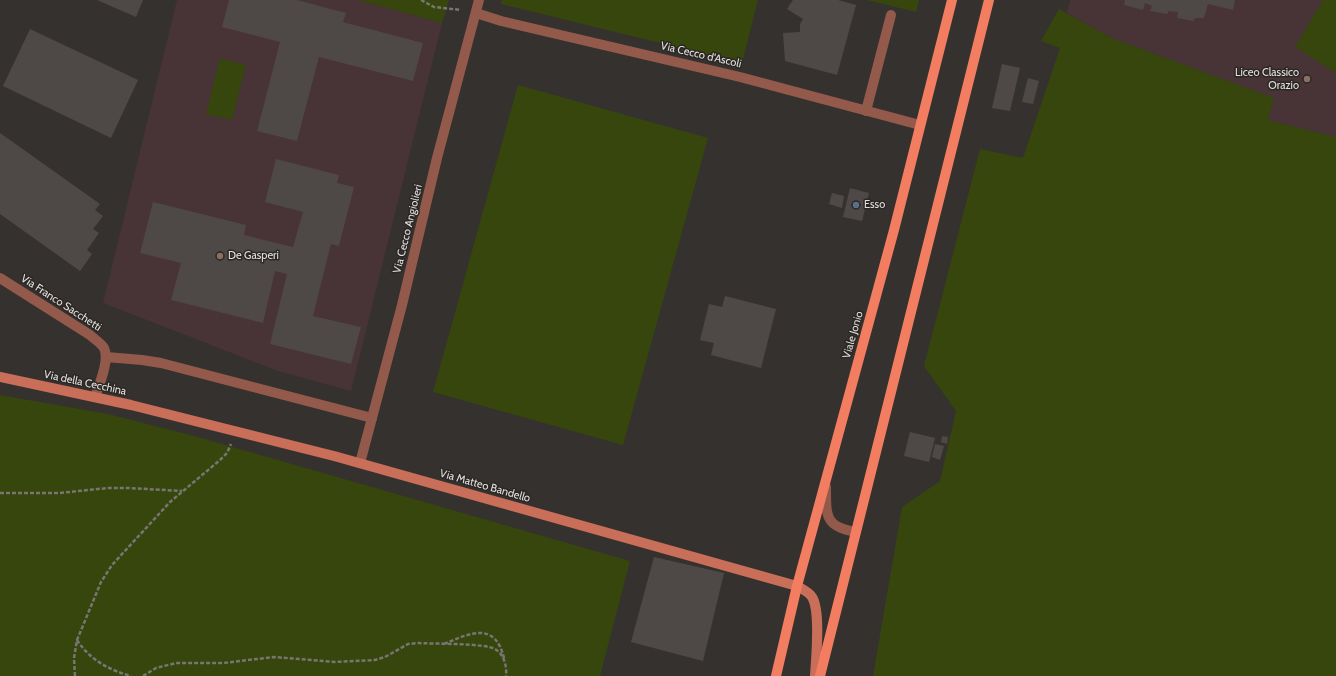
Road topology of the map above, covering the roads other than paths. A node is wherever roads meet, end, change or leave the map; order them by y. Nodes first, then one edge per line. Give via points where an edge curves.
1 (479, 0) edge
2 (952, 0) edge
3 (989, 0) edge
4 (476, 13) junction
5 (891, 15) dead end
6 (866, 111) junction
7 (920, 125) junction
8 (0, 278) edge
9 (106, 357) junction
10 (0, 377) edge
11 (95, 397) junction
12 (164, 414) joint
13 (372, 418) junction
14 (360, 463) junction
15 (826, 477) junction
16 (856, 532) junction
17 (797, 586) junction
18 (776, 676) edge
19 (815, 676) edge
20 (820, 676) edge

1 - 4 street, Via Cecco Angiolieri
2 - 7 main road, Viale Jonio
3 - 16 main road
4 - 6 street, Via Cecco d'Ascoli via 740,77
4 - 13 street, Via Cecco Angiolieri
5 - 6 street
6 - 7 street, Via Cecco d'Ascoli
7 - 15 main road, Viale Jonio
8 - 9 street, Via Franco Sacchetti via 90,335 104,348
9 - 11 street
9 - 13 street via 161,363
10 - 11 street, Via della Cecchina
11 - 12 street, Via della Cecchina
12 - 14 street, Via Matteo Bandello
13 - 14 street, Via Cecco Angiolieri
14 - 17 street, Via Matteo Bandello
15 - 16 street via 826,509 830,521 839,528
15 - 17 main road, Viale Jonio
16 - 20 main road
17 - 18 main road, Viale Jonio
17 - 19 street via 812,597 816,610

